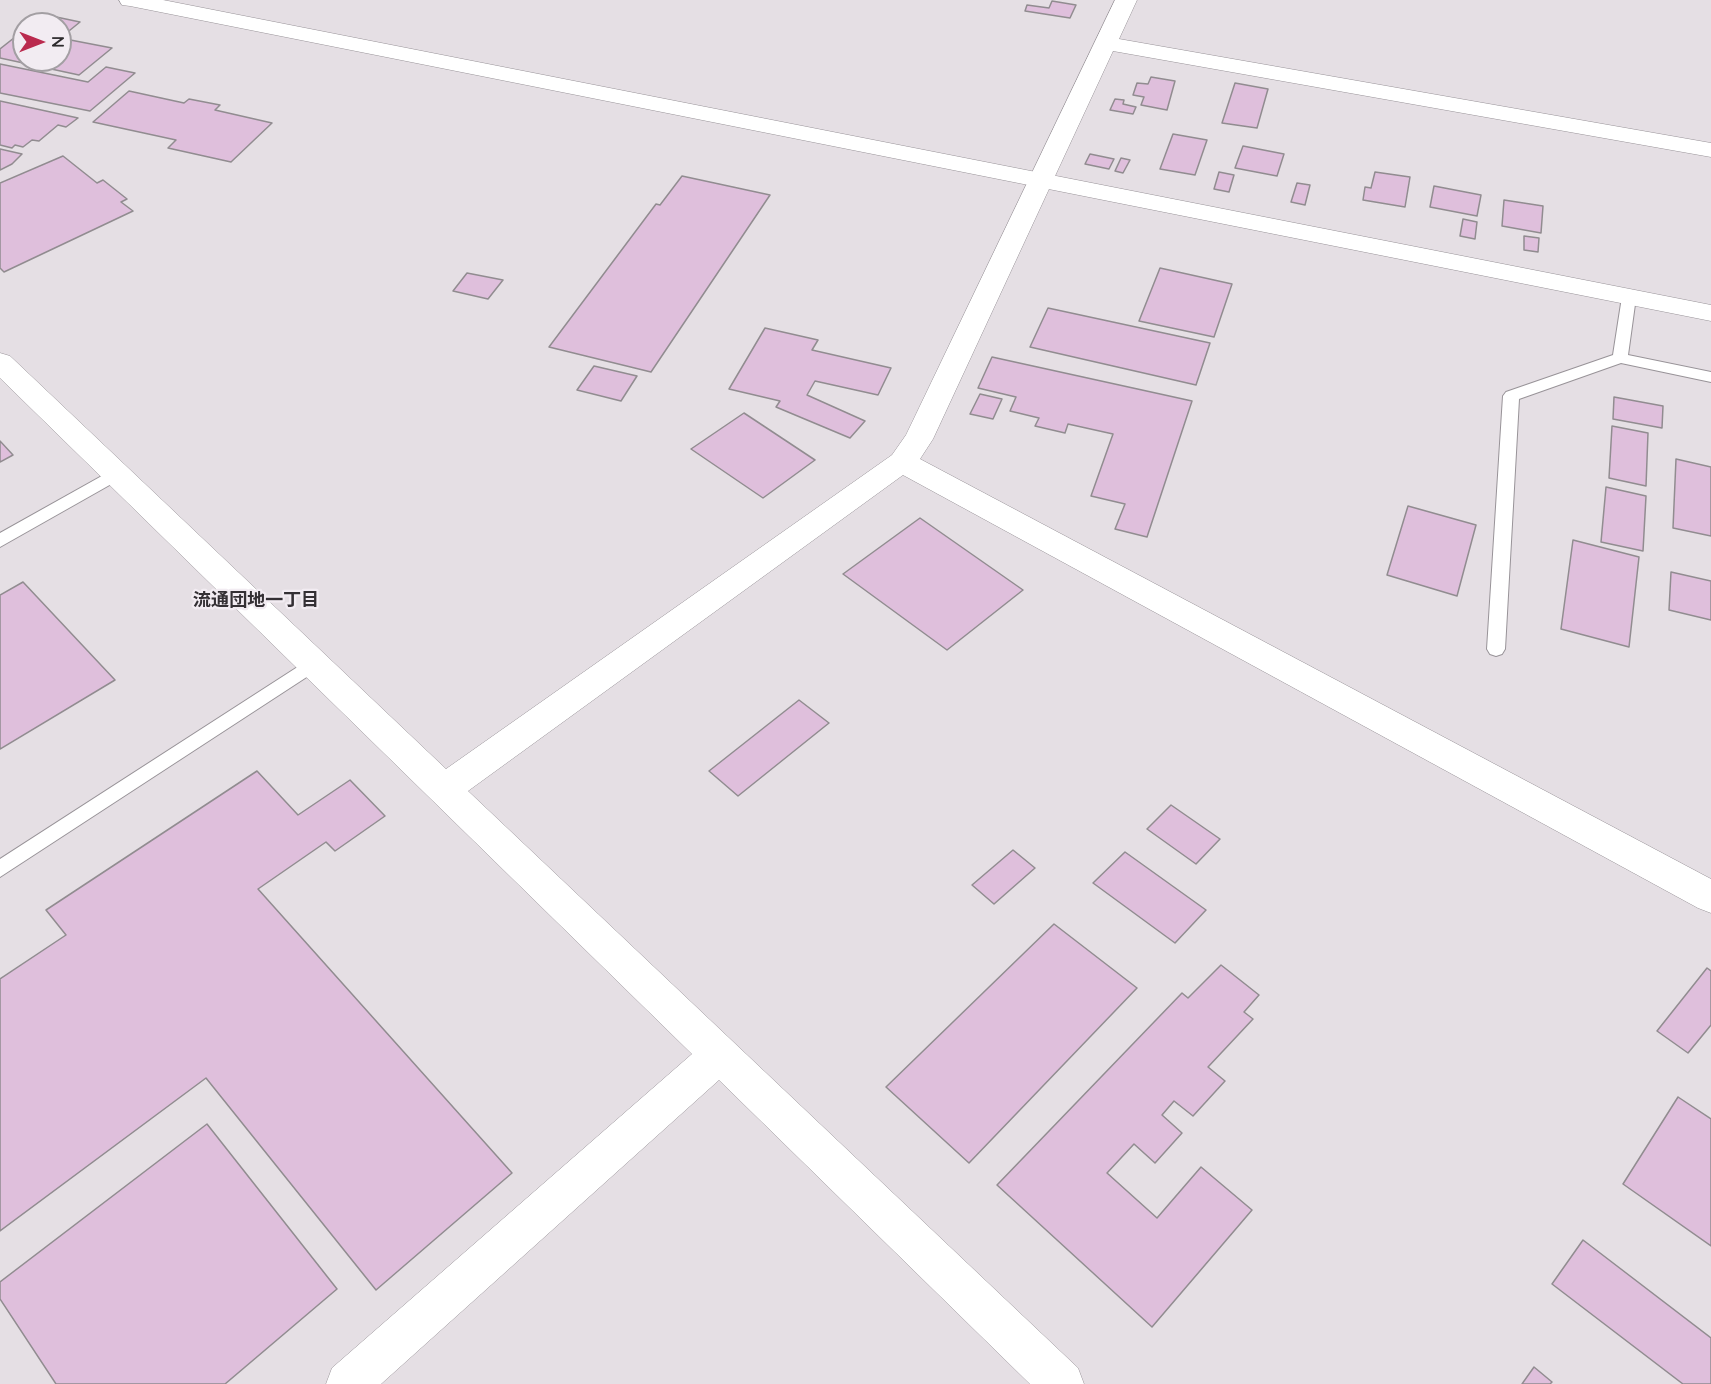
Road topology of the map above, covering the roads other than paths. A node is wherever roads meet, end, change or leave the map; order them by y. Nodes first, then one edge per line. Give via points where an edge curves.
1 (130, 0) edge
2 (1126, 0) edge
3 (1105, 43) junction
4 (1711, 150) edge
5 (1040, 180) junction
6 (1629, 297) junction
7 (1711, 314) edge
8 (1620, 358) junction
9 (0, 362) edge
10 (1711, 377) edge
11 (902, 462) junction
12 (116, 474) junction
13 (0, 541) edge
14 (1496, 649) dead end
15 (313, 664) junction
16 (443, 790) junction
17 (0, 870) edge
18 (1711, 897) edge
19 (720, 1054) junction
20 (348, 1384) edge
21 (1062, 1384) edge

1 - 5 street
2 - 3 street
3 - 4 street
3 - 5 street
5 - 6 street
5 - 11 street via 919,439
6 - 7 street
6 - 8 lane
8 - 10 lane
8 - 14 lane via 1511,396
9 - 12 street
11 - 16 street
11 - 18 street
12 - 13 lane
12 - 15 street
15 - 16 street
15 - 17 lane
16 - 19 street
19 - 20 street
19 - 21 street

